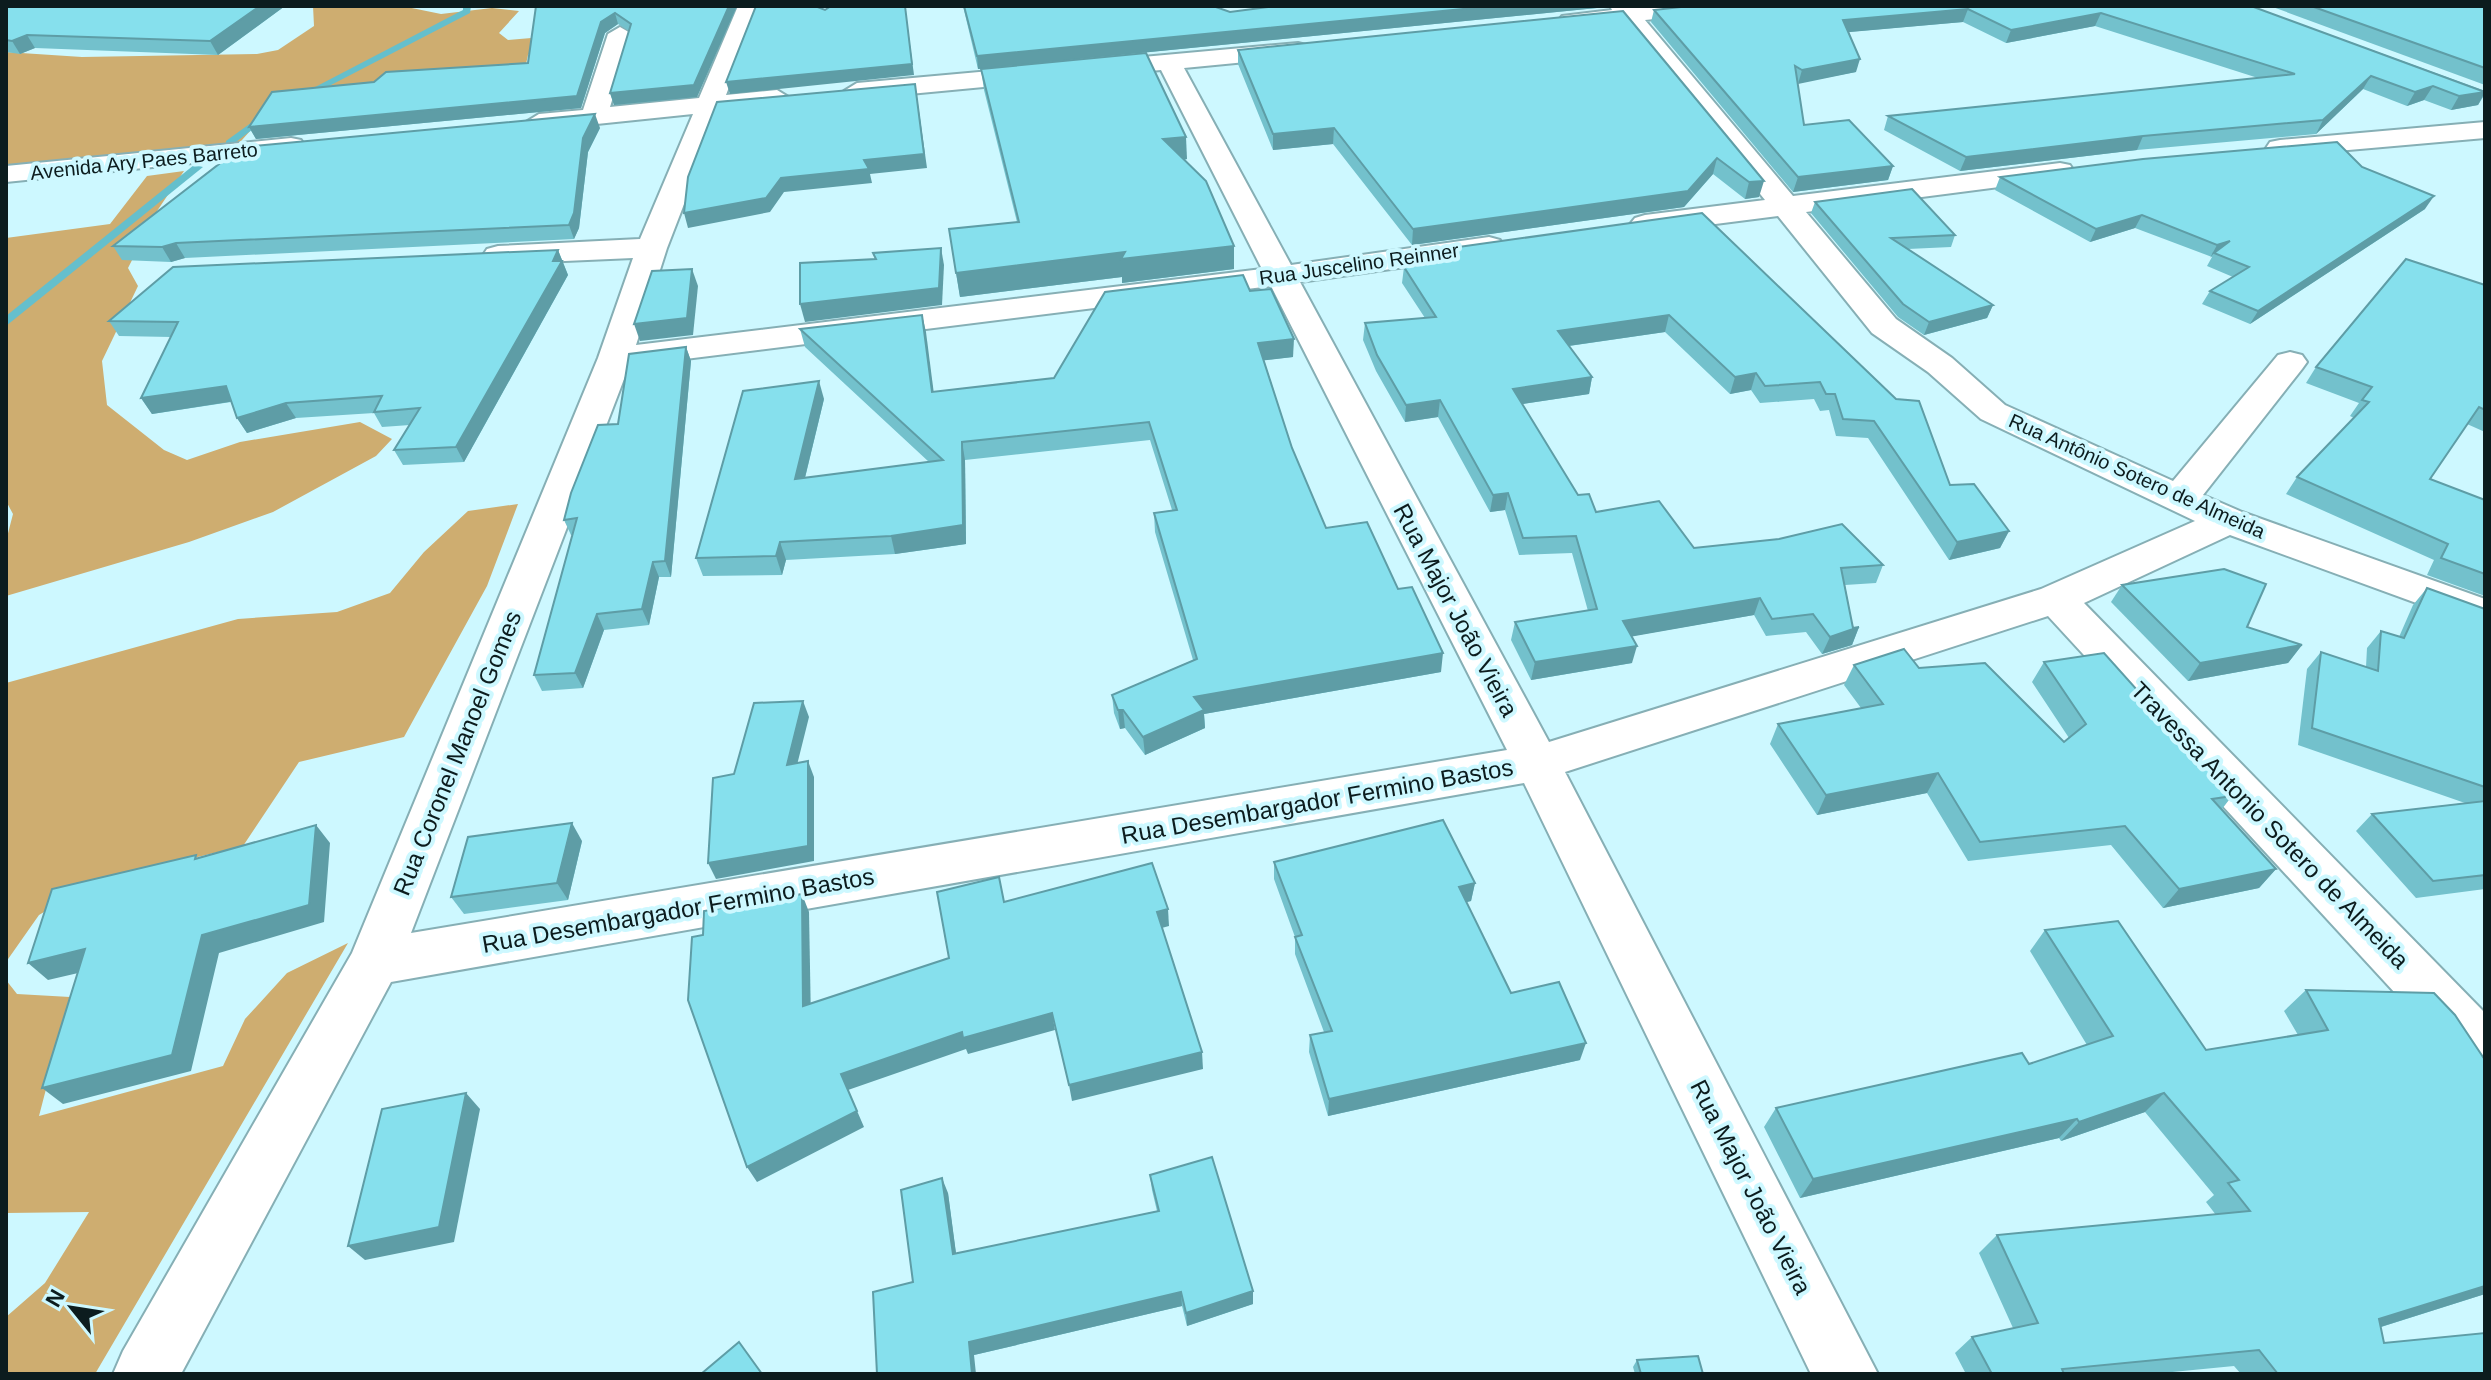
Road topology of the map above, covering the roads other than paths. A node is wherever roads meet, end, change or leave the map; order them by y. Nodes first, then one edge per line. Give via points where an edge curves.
1 (749, 6) edge
2 (1714, 6) edge
3 (1625, 10) edge
4 (1550, 23) edge
5 (620, 34) edge
6 (1328, 47) edge
7 (1170, 64) junction
8 (836, 93) edge
9 (804, 96) edge
10 (708, 104) junction
11 (594, 117) junction
12 (514, 125) edge
13 (2485, 130) edge
14 (324, 143) edge
15 (2248, 151) edge
16 (2091, 167) edge
17 (6, 174) edge
18 (1785, 205) junction
19 (1612, 229) edge
20 (1517, 242) edge
21 (652, 248) junction
22 (465, 257) edge
23 (1280, 276) junction
24 (615, 358) junction
25 (2290, 362) dead end
26 (2179, 499) junction
27 (2228, 521) junction
28 (2056, 599) junction
29 (2485, 614) edge
30 (1537, 763) junction
31 (374, 962) junction
32 (2485, 1051) edge
33 (146, 1374) edge
34 (1845, 1374) edge

1 - 10 street, Rua Coronel Manoel Gomes
2 - 3 street
3 - 4 street
3 - 18 street, Rua Antônio Sotero de Almeida
5 - 11 street
6 - 7 street
7 - 8 street
7 - 23 street, Rua Major João Vieira
9 - 10 street
10 - 11 street
10 - 21 street, Rua Coronel Manoel Gomes
11 - 12 street
13 - 15 street
14 - 17 street, Avenida Ary Paes Barreto
16 - 18 street
18 - 19 street
18 - 26 street, Rua Antônio Sotero de Almeida via 1884,326 1940,365 1993,412
20 - 23 street, Rua Juscelino Reinner
21 - 22 street
21 - 24 street, Rua Coronel Manoel Gomes
23 - 24 street, Rua Juscelino Reinner
23 - 30 street, Rua Major João Vieira
24 - 31 street, Rua Coronel Manoel Gomes
25 - 26 street
26 - 27 street, Rua Antônio Sotero de Almeida
27 - 28 street, Rua Desembargador Fermino Bastos
27 - 29 street, Rua Antônio Sotero de Almeida
28 - 30 street, Rua Desembargador Fermino Bastos
28 - 32 street, Travessa Antonio Sotero de Almeida
30 - 31 street, Rua Desembargador Fermino Bastos
30 - 34 street, Rua Major João Vieira
31 - 33 street, Rua Coronel Manoel Gomes

